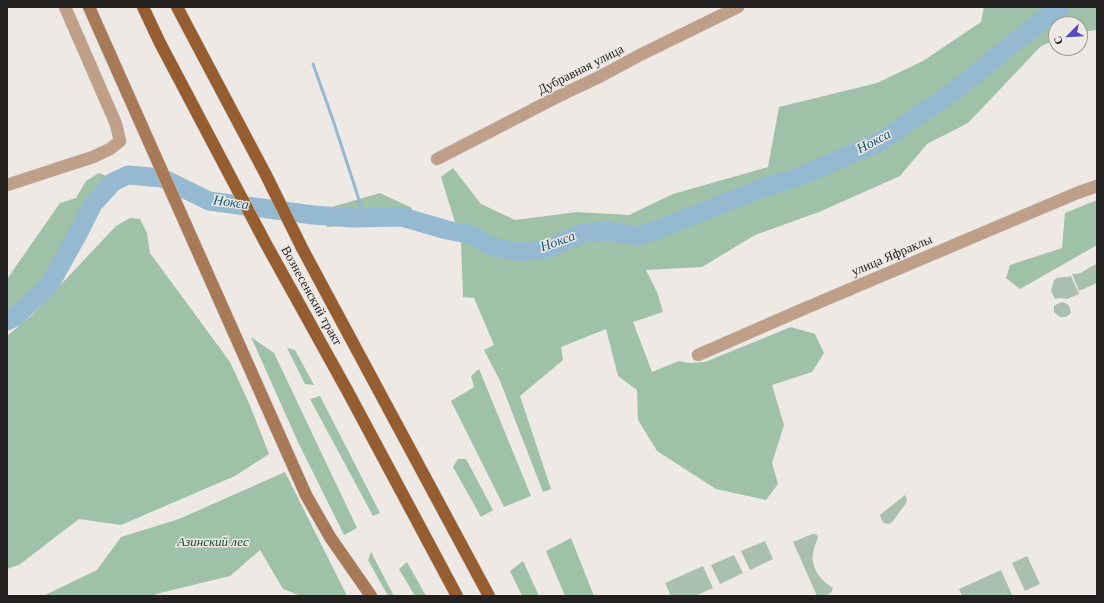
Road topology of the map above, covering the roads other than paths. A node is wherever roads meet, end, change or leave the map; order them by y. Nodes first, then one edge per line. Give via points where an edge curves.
1 (65, 7) edge
2 (89, 7) edge
3 (143, 7) edge
4 (177, 7) edge
5 (738, 7) edge
6 (437, 159) dead end
7 (7, 185) edge
8 (1097, 186) edge
9 (698, 355) dead end
10 (371, 596) edge
11 (457, 596) edge
12 (489, 596) edge

1 - 7 street via 116,124 120,141 93,157
2 - 10 street via 306,496 330,537
3 - 11 main road, Вознесенский тракт via 266,244
4 - 12 main road, Вознесенский тракт via 302,248
5 - 6 street, Дубравная улица
8 - 9 street, улица Яфраклы

